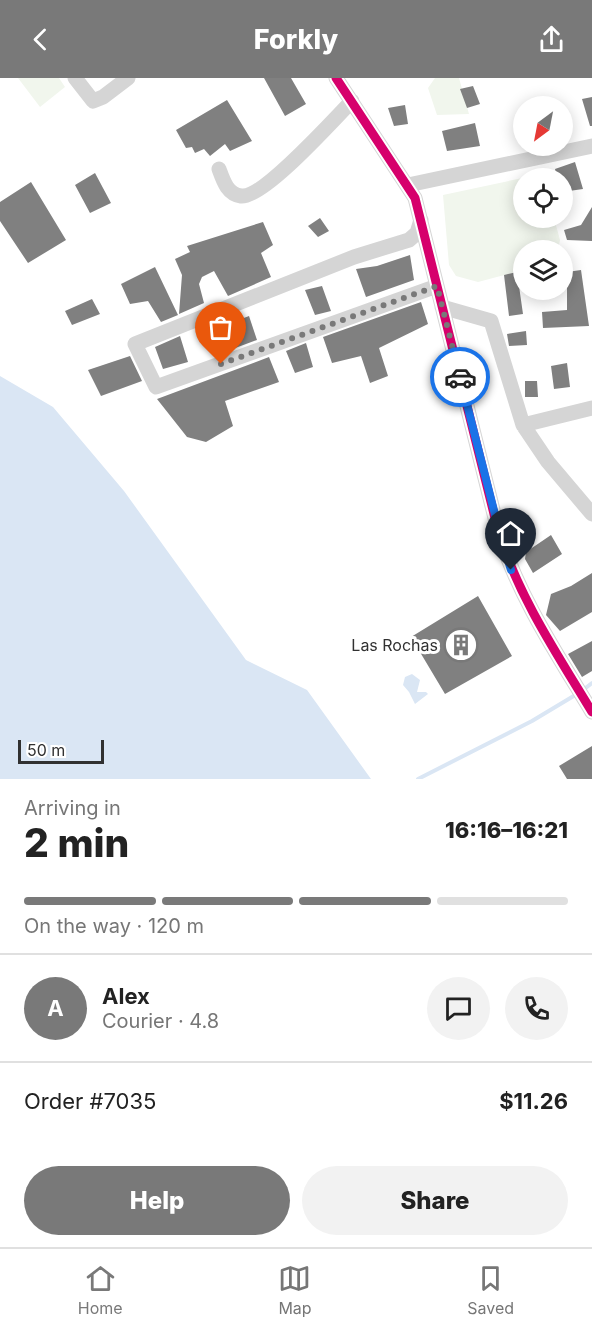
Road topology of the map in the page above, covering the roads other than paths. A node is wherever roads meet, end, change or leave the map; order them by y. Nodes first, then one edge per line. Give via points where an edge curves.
1 (75, 78) edge
2 (128, 78) edge
3 (336, 78) edge
4 (352, 101) junction
5 (592, 146) edge
6 (219, 169) dead end
7 (408, 185) junction
8 (421, 220) junction
9 (437, 286) junction
10 (442, 307) junction
11 (592, 408) edge
12 (523, 425) junction
13 (592, 514) edge
14 (592, 712) edge

1 - 2 street via 93,101
3 - 4 street
4 - 6 street via 257,193 242,196 232,192 224,184
4 - 7 street
5 - 7 street
7 - 8 street
8 - 9 street
8 - 9 street via 410,240 354,257 135,344 156,387
9 - 10 street
10 - 12 street via 491,321
10 - 14 street via 511,570 534,617
11 - 12 street
12 - 13 street

